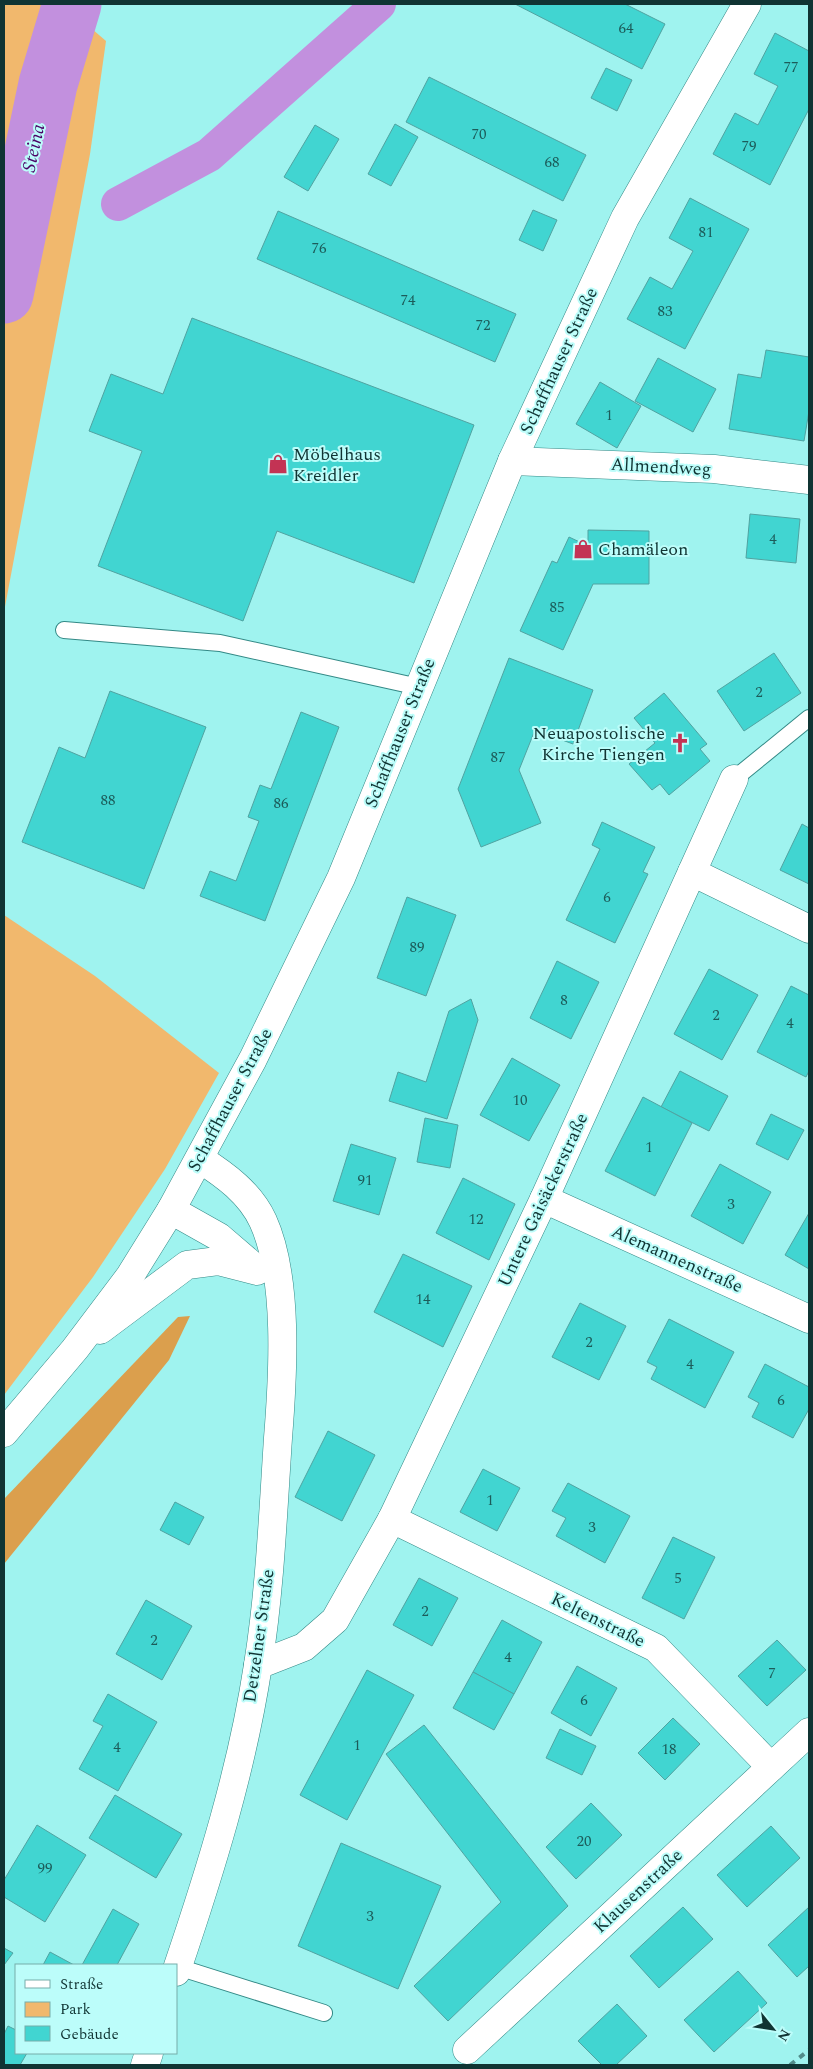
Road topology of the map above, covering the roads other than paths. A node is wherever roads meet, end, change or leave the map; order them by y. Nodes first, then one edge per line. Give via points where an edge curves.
1 (747, 4) edge
2 (512, 462) junction
3 (809, 480) edge
4 (64, 630) dead end
5 (419, 687) junction
6 (809, 718) edge
7 (734, 779) joint
8 (692, 872) junction
9 (809, 929) edge
10 (200, 1159) junction
11 (544, 1199) junction
12 (171, 1210) junction
13 (257, 1270) junction
14 (280, 1291) junction
15 (809, 1319) edge
16 (75, 1349) junction
17 (4, 1433) edge
18 (392, 1519) junction
19 (258, 1665) junction
20 (809, 1732) edge
21 (771, 1767) junction
22 (178, 1967) edge
23 (178, 1970) edge
24 (324, 2013) dead end
25 (467, 2050) dead end

1 - 2 main road, Schaffhauser Straße via 625,218
2 - 3 main road, Allmendweg via 714,469
2 - 5 main road, Schaffhauser Straße
4 - 5 lane via 220,643
5 - 10 main road, Schaffhauser Straße via 341,878
6 - 7 lane, Untere Gaisäckerstraße
7 - 8 main road, Untere Gaisäckerstraße
8 - 9 main road
8 - 11 main road, Untere Gaisäckerstraße
10 - 12 main road, Schaffhauser Straße
10 - 14 main road, Detzelner Straße via 243,1191 263,1220 275,1253
11 - 15 main road, Alemannenstraße
11 - 18 main road, Untere Gaisäckerstraße
12 - 13 main road via 220,1237
12 - 16 main road, Schaffhauser Straße via 130,1276
13 - 14 main road
13 - 16 main road via 218,1261 187,1265
14 - 19 main road, Detzelner Straße via 281,1398
16 - 17 main road, Schaffhauser Straße
18 - 19 main road, Untere Gaisäckerstraße via 335,1620 304,1647
18 - 21 main road, Keltenstraße via 656,1648
19 - 22 main road, Detzelner Straße via 221,1832
20 - 21 main road, Klausenstraße
21 - 25 main road, Klausenstraße
23 - 24 lane

